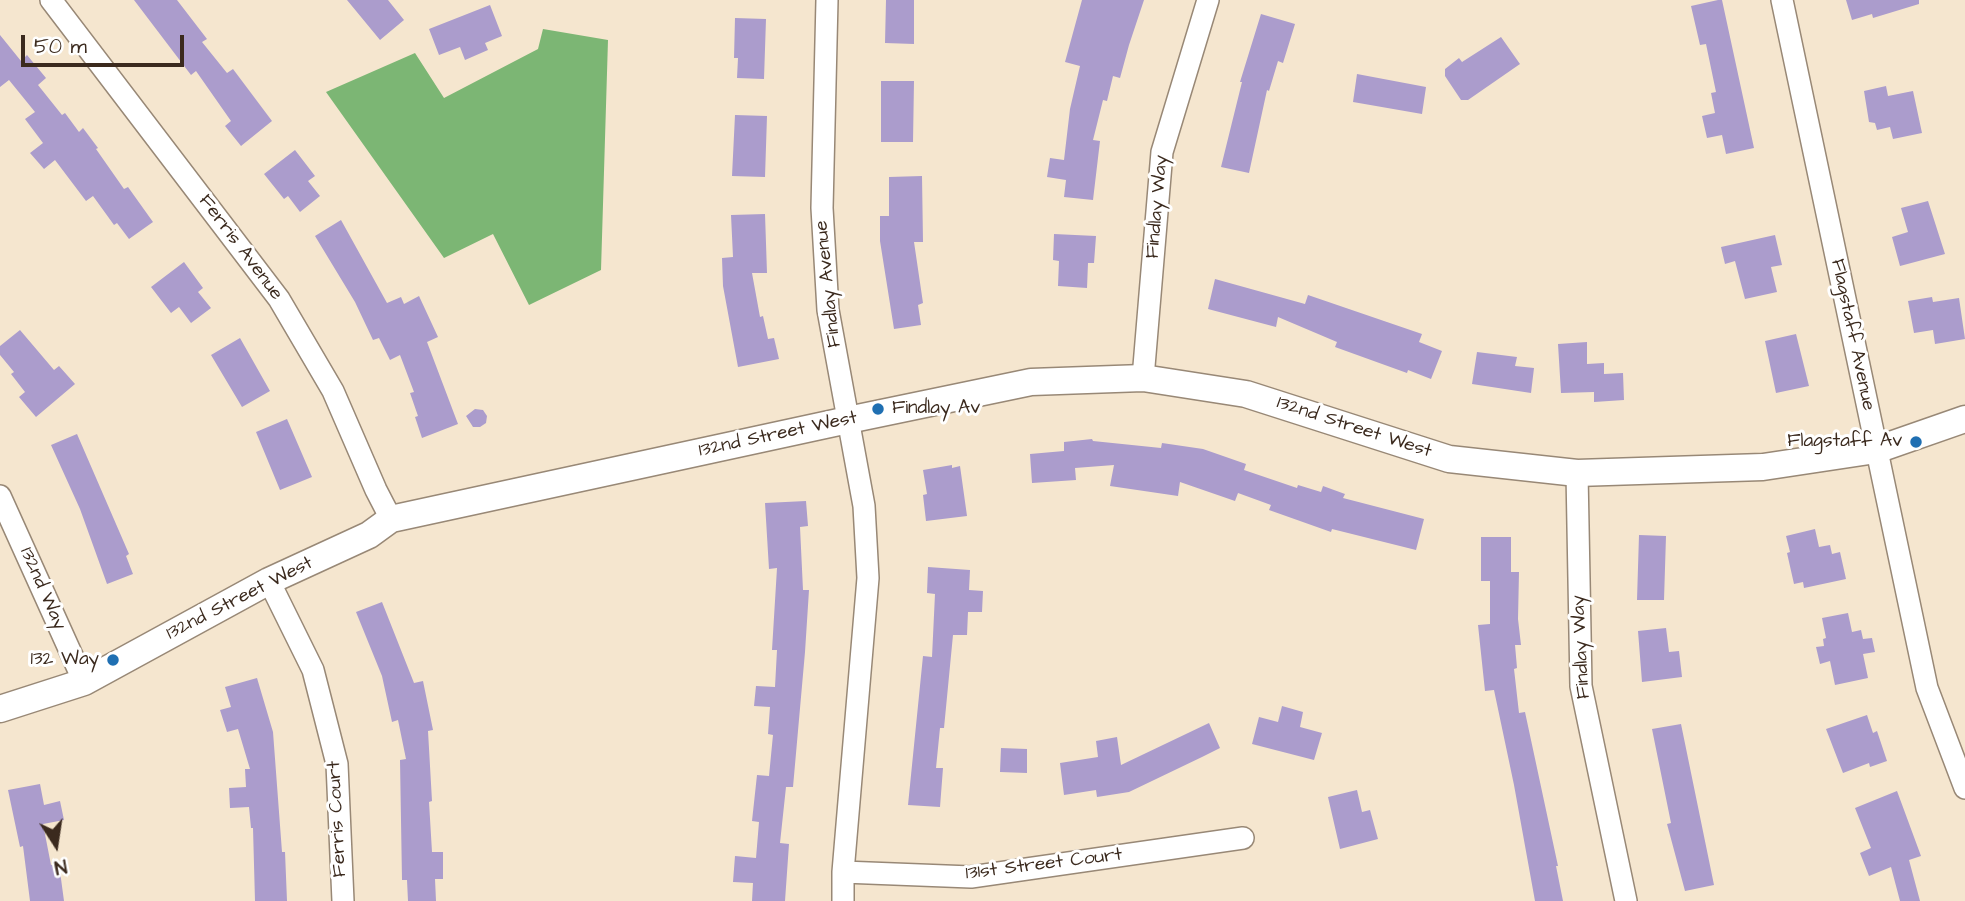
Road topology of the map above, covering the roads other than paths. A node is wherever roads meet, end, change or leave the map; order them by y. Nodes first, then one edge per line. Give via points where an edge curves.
1 (51, 0) edge
2 (827, 0) edge
3 (1209, 0) edge
4 (1782, 0) edge
5 (1143, 378) junction
6 (1965, 419) edge
7 (848, 420) junction
8 (1876, 450) junction
9 (1577, 472) junction
10 (0, 496) edge
11 (391, 519) junction
12 (269, 581) junction
13 (84, 682) junction
14 (0, 709) edge
15 (1965, 788) edge
16 (1243, 838) dead end
17 (844, 873) junction
18 (343, 901) edge
19 (843, 901) edge
20 (1626, 901) edge

1 - 11 street, Ferris Avenue via 279,299 333,391
2 - 7 street, Findlay Avenue via 822,208 828,310
3 - 5 street, Findlay Way via 1162,152
4 - 8 street, Flagstaff Avenue
5 - 7 street, 132nd Street West via 1031,382
5 - 9 street, 132nd Street West via 1247,394 1449,458
6 - 8 street, 132nd Street West
7 - 11 street, 132nd Street West
7 - 17 street, Findlay Avenue via 864,506 868,578
8 - 9 street, 132nd Street West via 1763,467
8 - 15 street, Flagstaff Avenue via 1927,688
9 - 20 street, Findlay Way via 1581,686
10 - 13 street, 132nd Way
11 - 12 street, 132nd Street West via 369,535
12 - 13 street, 132nd Street West
12 - 18 street, Ferris Court via 313,670 337,764
13 - 14 street, 132nd Street West
16 - 17 street, 131st Street Court via 971,877
17 - 19 street, Findlay Avenue

